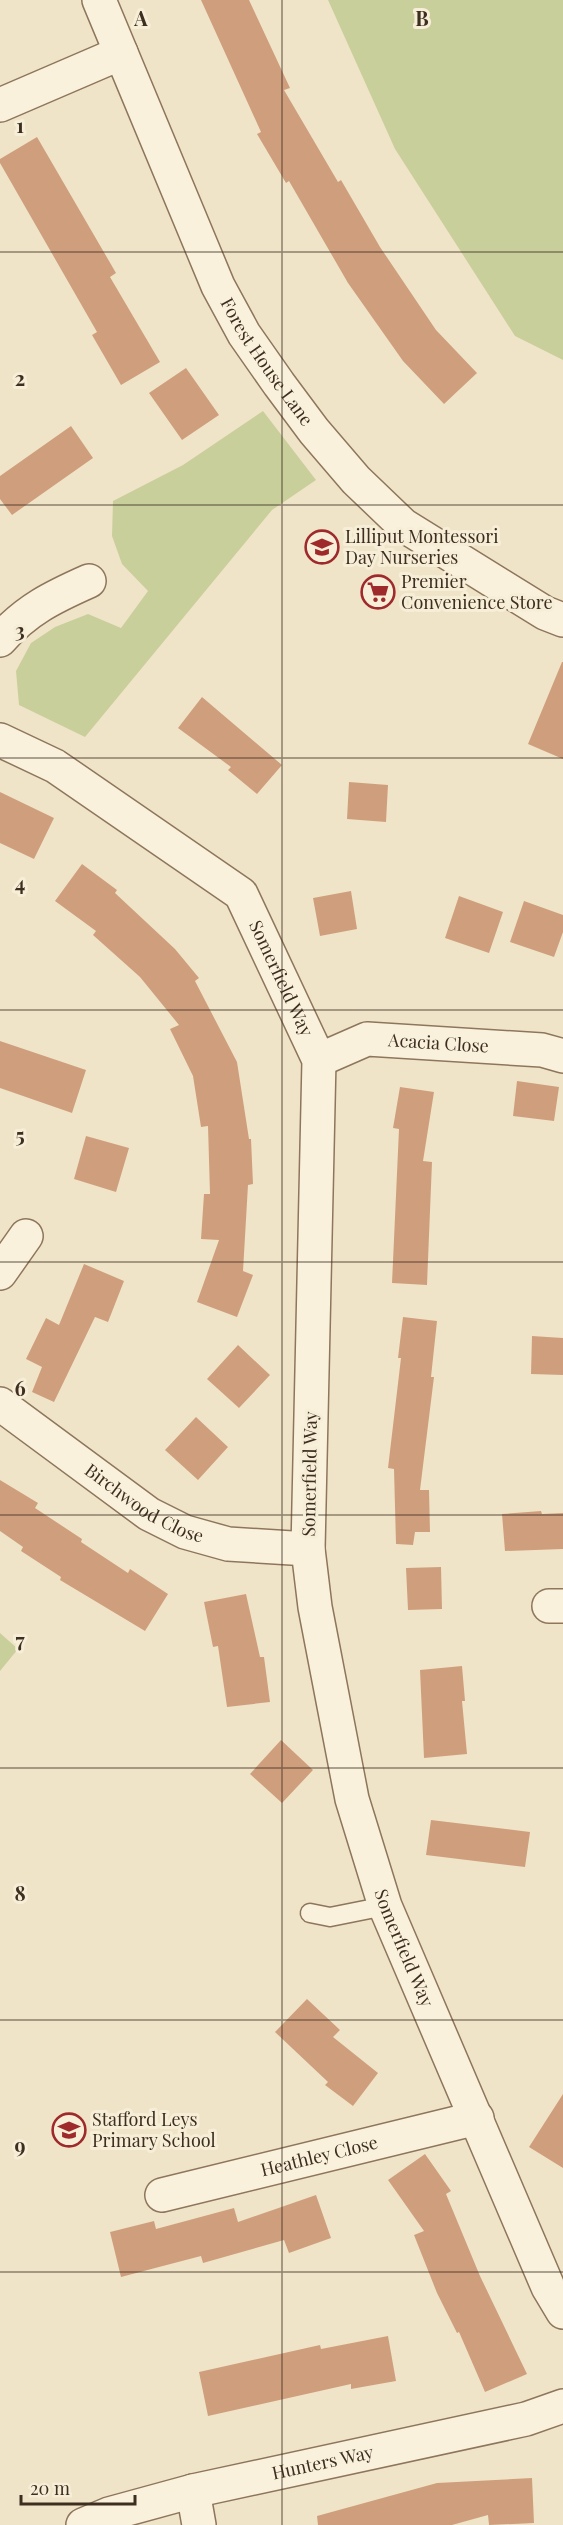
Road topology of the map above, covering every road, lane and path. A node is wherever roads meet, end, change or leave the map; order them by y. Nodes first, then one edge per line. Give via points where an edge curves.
1 (99, 0) edge
2 (121, 53) junction
3 (0, 105) edge
4 (88, 581) dead end
5 (563, 620) edge
6 (0, 640) edge
7 (0, 740) edge
8 (563, 1056) edge
9 (319, 1060) junction
10 (26, 1236) dead end
11 (0, 1273) edge
12 (0, 1404) edge
13 (308, 1549) junction
14 (384, 1906) junction
15 (310, 1913) dead end
16 (477, 2118) junction
17 (162, 2195) dead end
18 (563, 2312) edge
19 (563, 2406) edge
20 (193, 2491) junction
21 (83, 2525) edge
22 (199, 2525) edge

1 - 2 street, Forest House Lane
2 - 3 street
2 - 5 street, Forest House Lane via 218,286 244,333 314,431 356,480 403,525 545,613
4 - 6 street via 43,602
7 - 9 street, Somerfield Way via 55,766 241,894
8 - 9 street, Acacia Close via 542,1050 368,1039
9 - 13 street, Somerfield Way
10 - 11 street
12 - 13 street, Birchwood Close via 149,1515 185,1532 228,1544
13 - 14 street, Somerfield Way via 315,1607 352,1799
14 - 15 lane via 330,1917
14 - 16 street, Somerfield Way
16 - 17 street, Heathley Close
16 - 18 street, Somerfield Way via 548,2287
19 - 20 street, Hunters Way via 526,2419
20 - 21 street, Hunters Way
20 - 22 street

